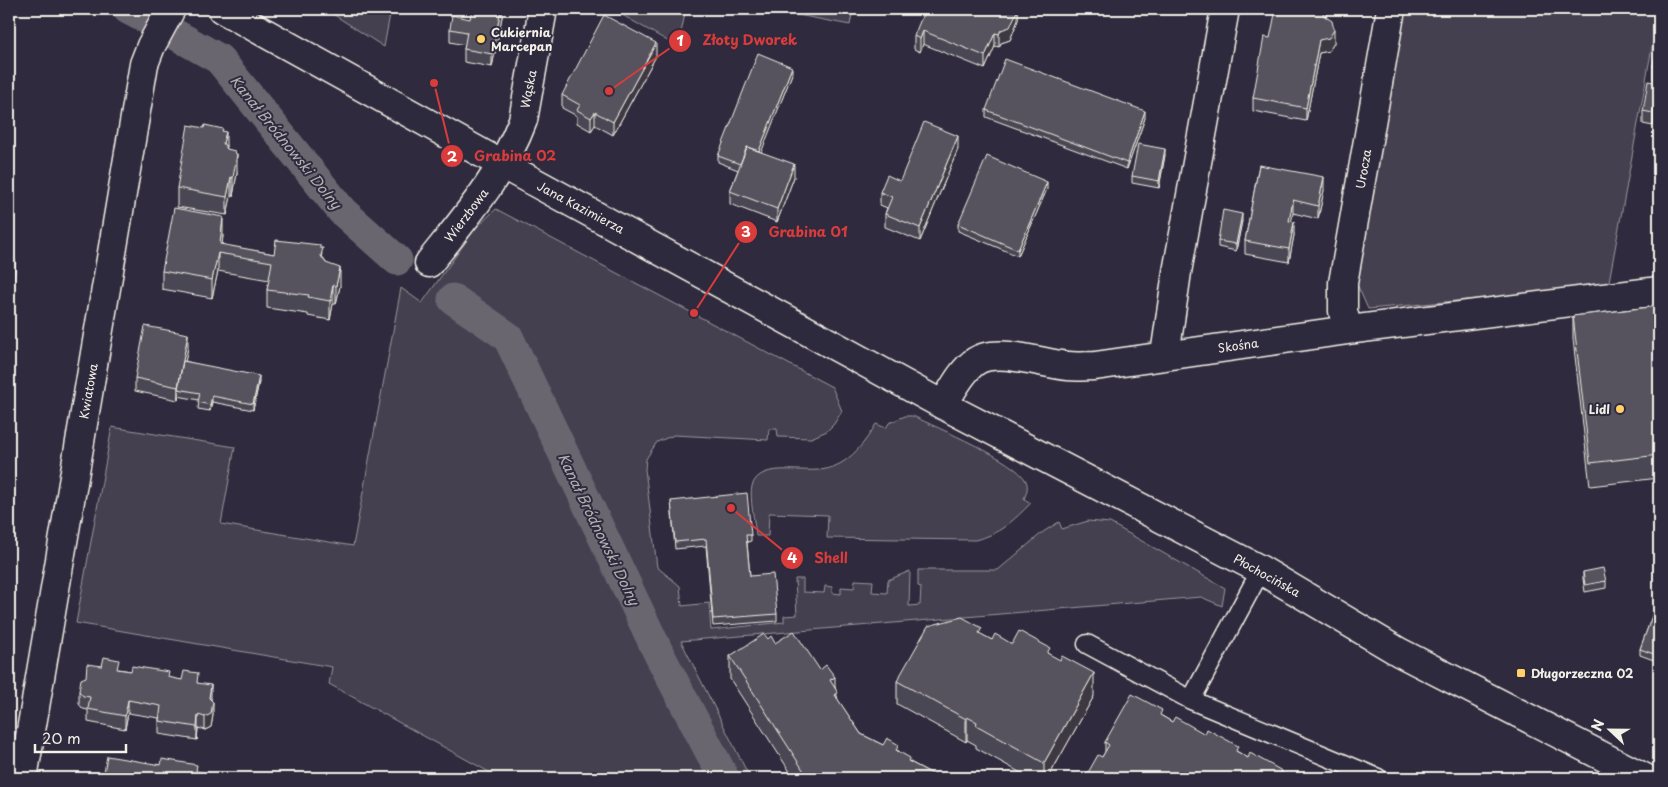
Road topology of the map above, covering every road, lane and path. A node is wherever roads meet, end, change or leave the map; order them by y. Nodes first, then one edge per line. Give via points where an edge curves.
1 (171, 9) edge
2 (222, 9) edge
3 (543, 9) edge
4 (1225, 9) edge
5 (1391, 9) edge
6 (503, 166) junction
7 (429, 263) dead end
8 (1659, 291) edge
9 (1348, 330) junction
10 (1165, 355) junction
11 (888, 375) joint
12 (943, 405) junction
13 (1261, 570) junction
14 (1087, 644) dead end
15 (1191, 700) junction
16 (23, 778) edge
17 (1378, 778) edge
18 (1645, 778) edge

1 - 16 street, Kwiatowa via 150,46 144,64
2 - 6 street, Jana Kazimierza
3 - 6 street, Wąska via 523,120
4 - 10 street
5 - 9 street, Urocza via 1343,283 1342,311
6 - 7 street, Wierzbowa
6 - 11 street, Jana Kazimierza
8 - 9 street, Skośna
9 - 10 street, Skośna
10 - 12 street, Skośna via 1087,366 1062,366 1016,357 986,357 975,361
11 - 12 street, Płochocińska
12 - 13 street, Płochocińska
13 - 15 lane
13 - 18 street, Płochocińska via 1399,652
14 - 15 lane
15 - 17 lane

